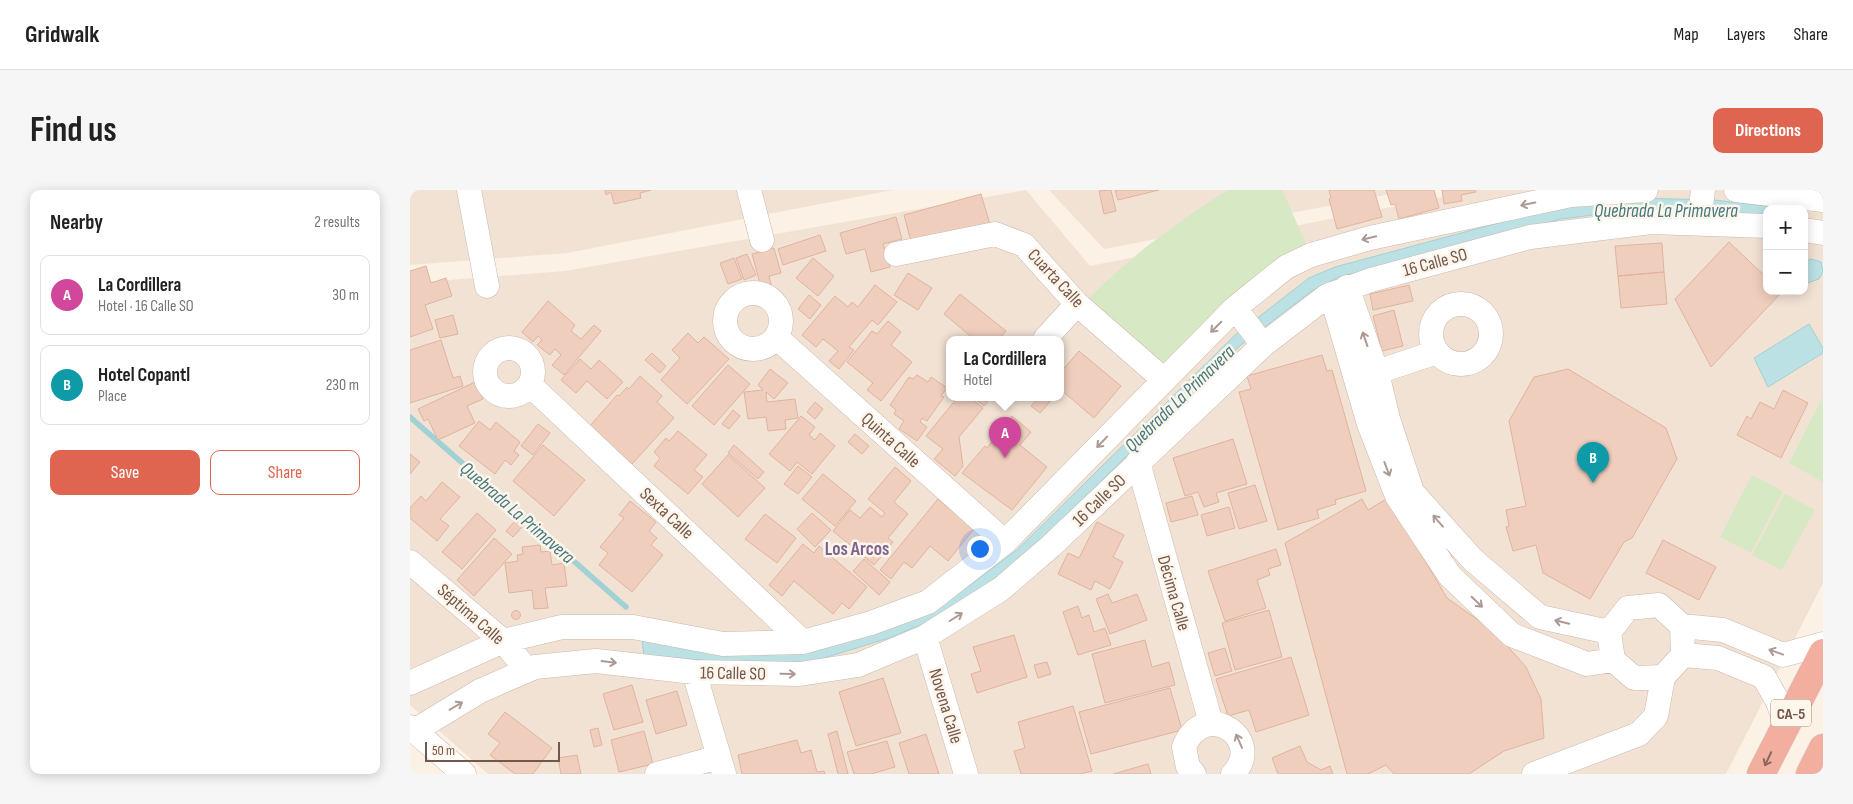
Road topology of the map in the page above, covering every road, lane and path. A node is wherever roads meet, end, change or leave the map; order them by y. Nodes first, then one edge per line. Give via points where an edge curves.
1 (469, 190) edge
2 (749, 190) edge
3 (1646, 190) edge
4 (1703, 190) edge
5 (1736, 190) edge
6 (1823, 200) edge
7 (1699, 222) junction
8 (1763, 226) edge
9 (1808, 231) edge
10 (1823, 233) edge
11 (762, 240) dead end
12 (896, 254) dead end
13 (487, 286) dead end
14 (1339, 291) junction
15 (1077, 304) junction
16 (1238, 312) junction
17 (1049, 336) edge
18 (776, 337) dead end
19 (1260, 342) junction
20 (1437, 352) dead end
21 (1366, 376) junction
22 (1163, 379) junction
23 (530, 385) dead end
24 (1138, 462) junction
25 (1405, 494) junction
26 (1005, 542) junction
27 (410, 562) edge
28 (1682, 626) junction
29 (1610, 632) junction
30 (925, 637) junction
31 (504, 641) junction
32 (803, 642) junction
33 (1823, 644) edge
34 (1823, 653) edge
35 (1683, 655) junction
36 (1613, 660) junction
37 (527, 670) junction
38 (694, 672) junction
39 (1663, 677) junction
40 (410, 683) edge
41 (1211, 723) junction
42 (1786, 723) junction
43 (412, 729) edge
44 (1823, 748) edge
45 (722, 766) edge
46 (464, 774) edge
47 (657, 774) edge
48 (966, 774) edge
49 (1194, 774) edge
50 (1233, 774) edge
51 (1534, 774) edge
52 (1761, 774) edge
53 (1810, 774) edge

1 - 13 street
2 - 11 street
3 -> 16 street, 16 Calle SO via 1571,195 1370,238 1311,255 1286,267
4 - 7 street
5 - 6 street
7 - 8 street, 16 Calle SO
7 - 14 street, 16 Calle SO via 1651,222 1530,237
9 - 10 street
12 - 15 street, Cuarta Calle via 995,234 1024,244
14 - 19 street, 16 Calle SO
14 - 21 street
15 - 17 street
15 - 22 street, Cuarta Calle
16 - 19 street
16 -> 22 street, 16 Calle SO
18 - 26 street, Quinta Calle
19 - 24 street, 16 Calle SO
20 - 21 street
21 - 25 street via 1388,419
22 -> 26 street, 16 Calle SO
23 - 32 street, Sexta Calle
30 -> 24 street, 16 Calle SO via 1001,589 1052,546
24 - 41 street, Décima Calle
29 -> 25 street via 1540,617 1473,560
25 -> 36 street via 1450,576 1512,635 1587,664
26 - 32 street, 16 Calle SO via 928,602 871,623
27 - 31 street, Séptima Calle
28 - 29 street via 1659,605 1628,608
33 -> 28 street via 1783,655 1723,630
28 - 35 street
29 - 36 street
38 -> 30 street, 16 Calle SO via 800,674 849,667
30 - 48 street, Novena Calle
31 - 32 street, 16 Calle SO via 562,627 633,626 723,644
31 - 37 street, Séptima Calle
31 - 40 street, 16 Calle SO
34 - 42 highway, CA-5
35 - 39 street
35 - 42 street via 1718,658 1764,677
36 - 39 street via 1634,678
37 -> 38 street, 16 Calle SO via 596,661
43 -> 37 street, 16 Calle SO
38 - 45 street
39 - 51 street via 1656,716 1639,734
41 - 49 street via 1195,730 1184,747 1188,767
50 -> 41 street via 1243,755 1242,745 1230,728
42 -> 52 highway, CA-5
43 - 46 street
44 - 53 highway, CA-5
45 - 47 street

